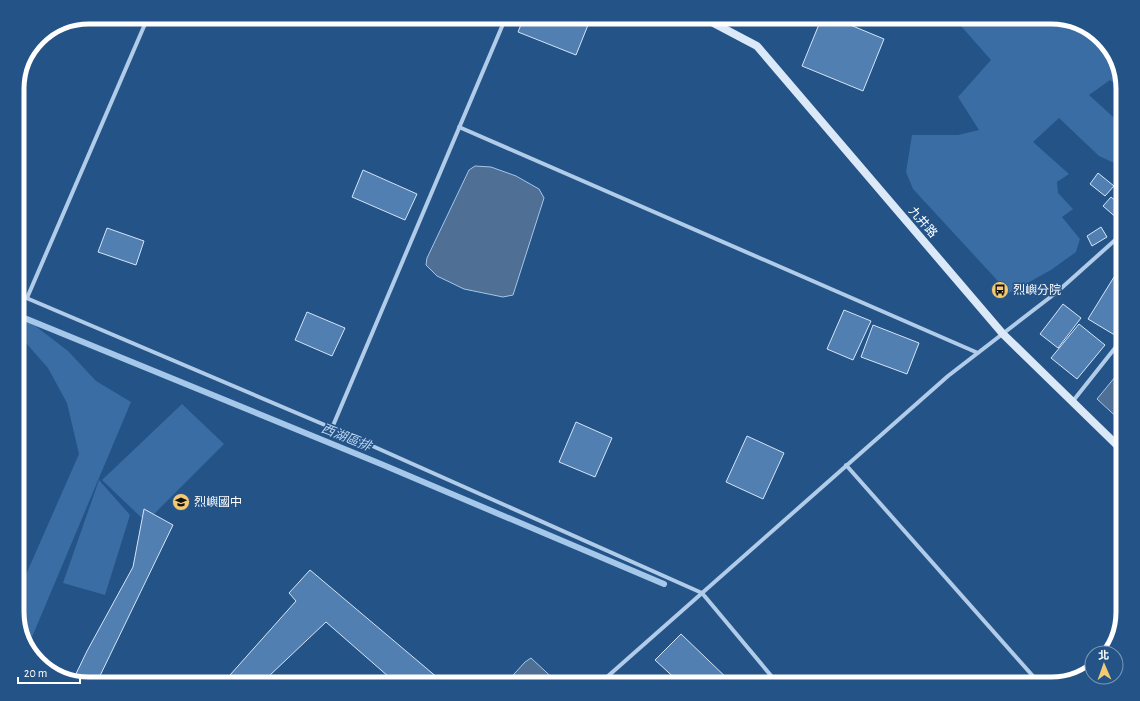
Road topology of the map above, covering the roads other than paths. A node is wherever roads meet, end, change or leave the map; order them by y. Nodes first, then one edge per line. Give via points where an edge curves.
1 (145, 24) edge
2 (503, 24) edge
3 (715, 24) edge
4 (459, 127) junction
5 (1116, 239) edge
6 (24, 297) edge
7 (27, 298) junction
8 (1003, 334) junction
9 (1116, 349) edge
10 (978, 353) junction
11 (1073, 401) junction
12 (332, 428) junction
13 (1116, 443) edge
14 (846, 465) junction
15 (702, 593) junction
16 (607, 677) edge
17 (772, 677) edge
18 (1034, 677) edge

1 - 7 street
2 - 4 street
3 - 8 main road, 九井路 via 757,46
4 - 10 street
4 - 12 street
5 - 8 street via 1057,292
6 - 7 street
7 - 12 street
8 - 10 street
8 - 11 main road, 九井路
9 - 11 street
10 - 14 street
11 - 13 main road, 九井路
12 - 15 street
14 - 15 street
14 - 18 street
15 - 16 street
15 - 17 street

